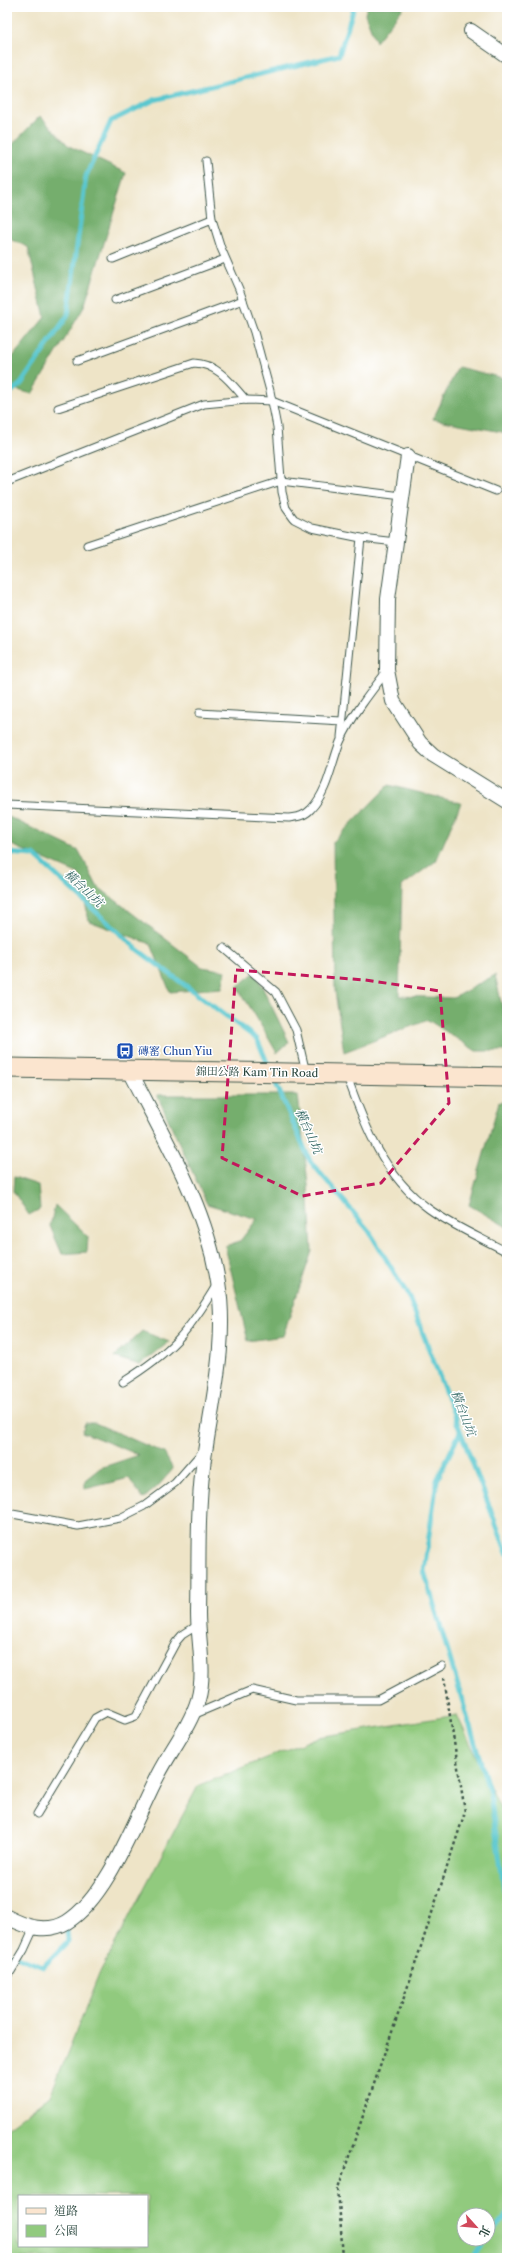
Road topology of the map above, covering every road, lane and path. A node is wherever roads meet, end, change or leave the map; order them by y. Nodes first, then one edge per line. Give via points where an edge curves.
1 (472, 31) dead end
2 (507, 56) edge
3 (206, 161) dead end
4 (212, 219) junction
5 (113, 259) dead end
6 (225, 259) junction
7 (115, 300) dead end
8 (243, 300) junction
9 (77, 361) dead end
10 (246, 400) junction
11 (272, 401) junction
12 (58, 408) dead end
13 (408, 456) junction
14 (7, 482) edge
15 (281, 482) junction
16 (496, 491) dead end
17 (402, 496) junction
18 (361, 538) junction
19 (396, 542) junction
20 (87, 545) dead end
21 (387, 670) junction
22 (199, 713) dead end
23 (342, 721) junction
24 (341, 741) junction
25 (507, 801) edge
26 (7, 805) edge
27 (224, 948) dead end
28 (7, 1068) edge
29 (130, 1070) junction
30 (306, 1073) junction
31 (346, 1074) junction
32 (507, 1077) edge
33 (507, 1252) edge
34 (218, 1283) junction
35 (123, 1382) dead end
36 (206, 1448) junction
37 (7, 1513) edge
38 (198, 1625) junction
39 (442, 1666) joint
40 (191, 1716) junction
41 (36, 1814) dead end
42 (7, 1917) edge
43 (34, 1928) junction
44 (7, 1978) edge
45 (343, 2258) edge

1 - 2 street
3 - 4 lane
4 - 5 lane
4 - 6 lane
6 - 7 lane
6 - 8 lane
8 - 9 lane
8 - 11 lane
10 - 11 lane
10 - 12 lane via 217,370 205,363 194,363
10 - 14 lane via 204,404
11 - 13 lane
11 - 15 lane via 277,427
13 - 16 lane
13 - 17 street
15 - 17 lane
15 - 18 lane via 286,508 294,519 312,528
15 - 20 lane
17 - 19 street
18 - 19 lane
18 - 23 lane
19 - 21 street via 388,599
21 - 24 lane via 357,710
21 - 25 street via 393,701 420,743 445,764
22 - 23 lane
23 - 24 lane
24 - 26 lane via 318,800 310,811 301,816
27 - 30 lane via 276,992 296,1030
28 - 29 main road, 錦田公路 Kam Tin Road
29 - 30 main road, 錦田公路 Kam Tin Road
29 - 34 street via 179,1166 201,1218
30 - 31 main road, 錦田公路 Kam Tin Road
31 - 32 main road, 錦田公路 Kam Tin Road
31 - 33 lane via 376,1149 391,1172 429,1209
34 - 35 lane via 196,1319 177,1342 154,1362
34 - 36 street via 221,1316 219,1368
36 - 37 lane via 175,1483 144,1506 120,1518 78,1526
36 - 38 street via 201,1499
38 - 40 street via 201,1686
38 - 41 lane via 176,1642 136,1716 125,1720 106,1712 95,1718
39 - 40 lane via 378,1700 296,1700 252,1690
39 - 45 path via 465,1812 338,2188
40 - 43 street via 98,1890 76,1915 66,1922 57,1926
42 - 43 street
43 - 44 lane

